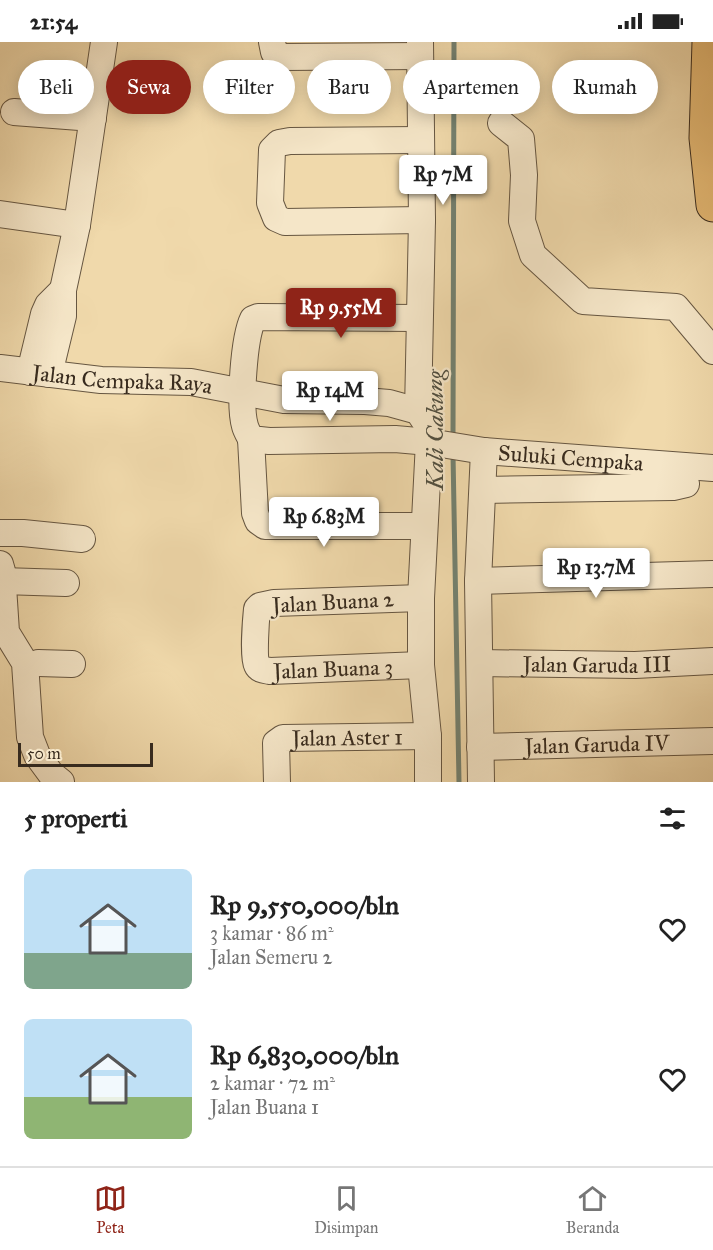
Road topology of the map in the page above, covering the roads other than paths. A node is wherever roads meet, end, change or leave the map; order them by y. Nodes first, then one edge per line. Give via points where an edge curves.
1 (104, 42) edge
2 (710, 42) edge
3 (272, 44) edge
4 (420, 49) edge
5 (14, 112) dead end
6 (93, 118) junction
7 (501, 123) dead end
8 (421, 140) junction
9 (713, 205) edge
10 (0, 214) edge
11 (422, 220) junction
12 (77, 225) junction
13 (63, 290) junction
14 (419, 318) junction
15 (713, 351) edge
16 (0, 368) edge
17 (40, 373) junction
18 (243, 393) junction
19 (418, 411) junction
20 (251, 439) junction
21 (455, 447) junction
22 (713, 468) edge
23 (686, 484) dead end
24 (483, 490) junction
25 (424, 526) junction
26 (0, 533) edge
27 (82, 539) dead end
28 (1, 573) edge
29 (713, 574) edge
30 (478, 581) junction
31 (66, 583) dead end
32 (421, 598) junction
33 (256, 655) joint
34 (713, 661) edge
35 (38, 663) dead end
36 (480, 663) junction
37 (72, 664) dead end
38 (421, 665) junction
39 (428, 736) junction
40 (713, 741) edge
41 (480, 747) junction
42 (61, 782) edge
43 (277, 782) edge
44 (428, 782) edge
45 (481, 782) edge

1 - 6 street
2 - 9 highway via 706,138
3 - 4 street via 274,52 283,57
4 - 8 street
5 - 6 street
6 - 12 street
7 - 15 street via 521,139 522,221 533,255 583,301 676,307
8 - 11 street
8 - 11 street via 279,144 272,150 270,203 276,218 285,222
10 - 12 street
11 - 14 street
12 - 13 street
13 - 17 street via 63,316
13 - 17 street via 44,314 38,344
14 - 18 street via 255,318 251,323
14 - 19 street
16 - 17 street, Jalan Cempaka Raya
17 - 18 street, Jalan Cempaka Raya via 101,380 190,382
18 - 19 street via 284,399 389,403
18 - 20 street via 245,426
19 - 21 street via 426,423
20 - 21 street, Suluki Cempaka via 387,439
20 - 25 street via 255,513 265,526
21 - 22 street, Suluki Cempaka
21 - 24 street
21 - 25 street
23 - 24 street
24 - 30 street
25 - 32 street
26 - 27 street
28 - 31 street
28 - 42 street via 6,632 25,663 30,737 37,754
29 - 30 street
30 - 36 street
32 - 33 street, Jalan Buana 2 via 260,606 256,616
32 - 38 street
33 - 38 street, Jalan Buana 3 via 259,668 270,671
34 - 36 street, Jalan Garuda III
35 - 37 street
36 - 41 street
38 - 39 street
39 - 43 street, Jalan Aster 1 via 283,738 276,743
39 - 44 street
40 - 41 street, Jalan Garuda IV
41 - 45 street

